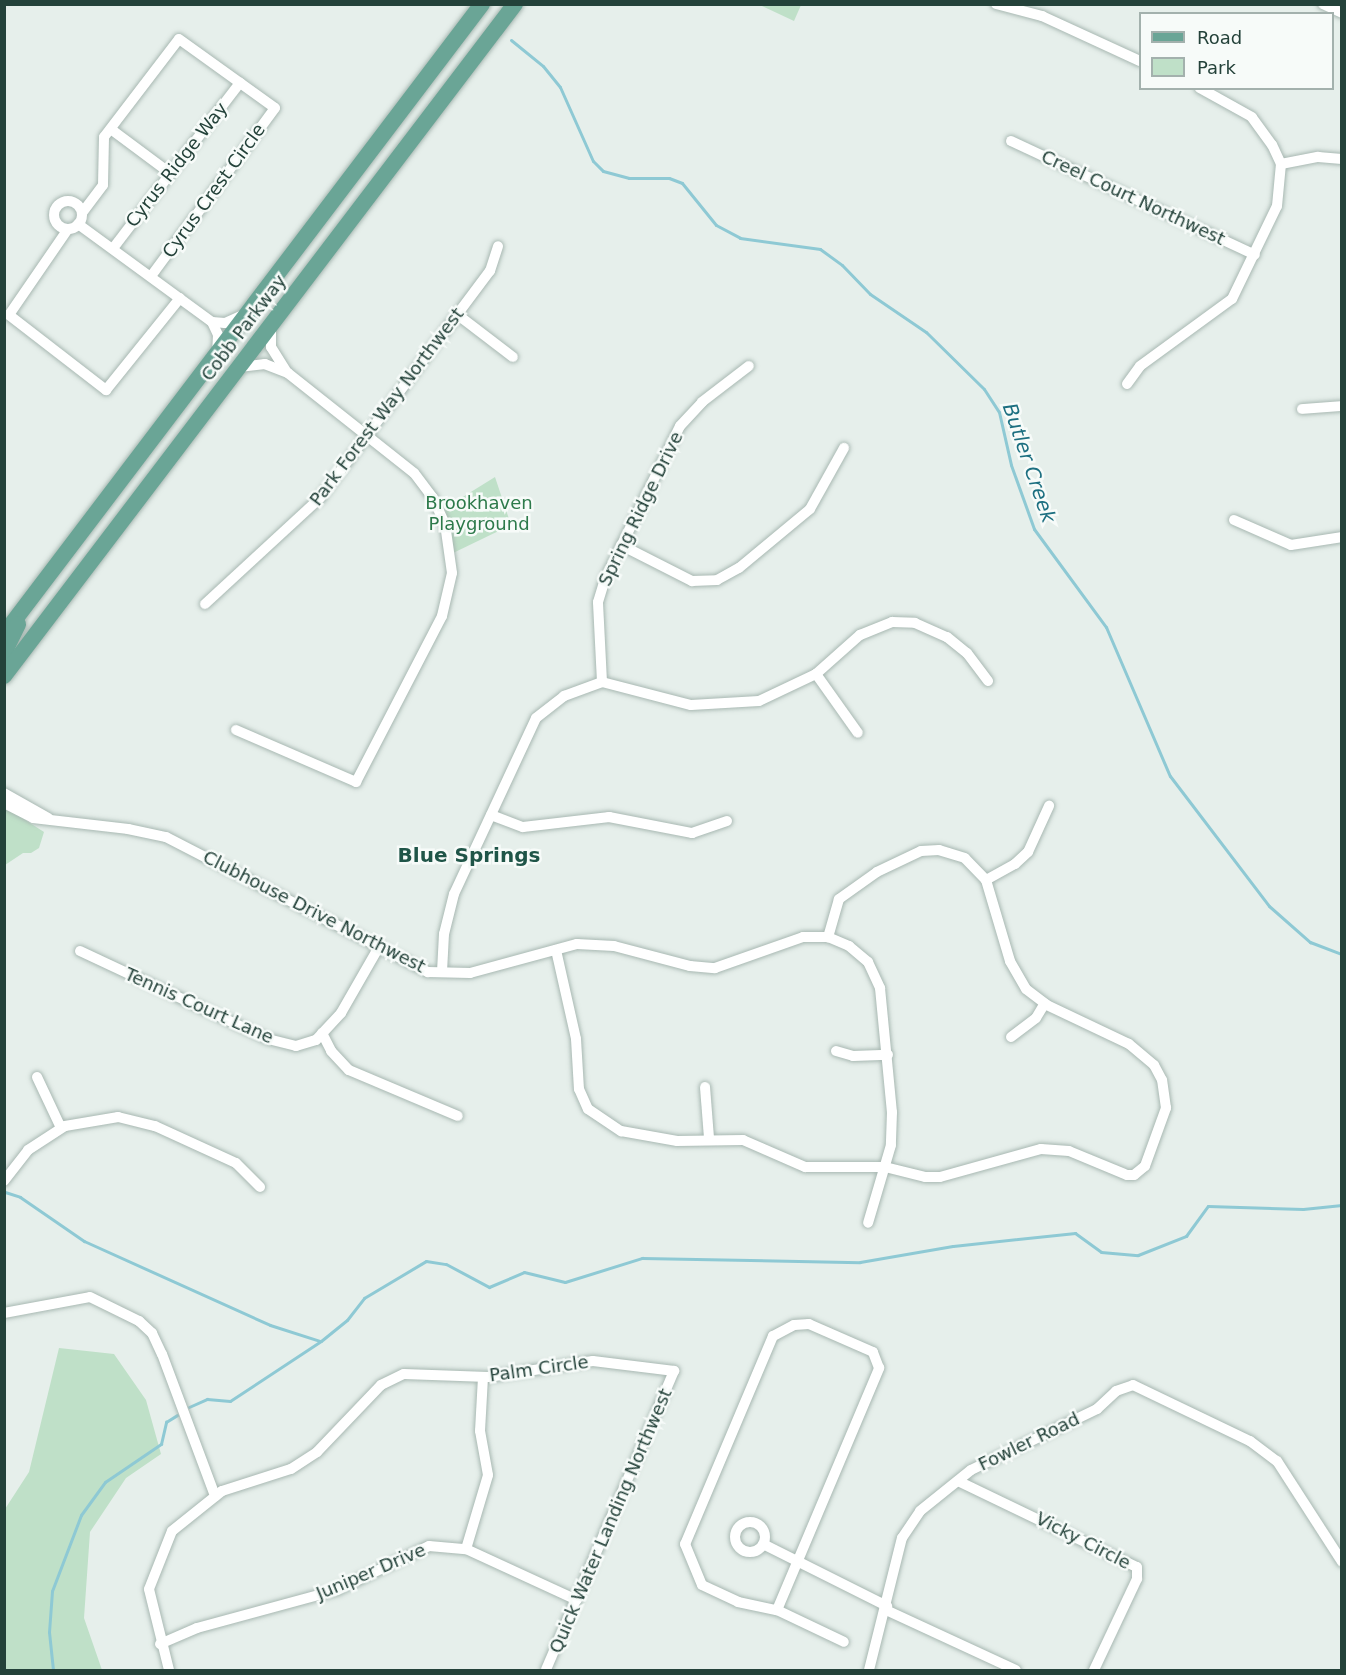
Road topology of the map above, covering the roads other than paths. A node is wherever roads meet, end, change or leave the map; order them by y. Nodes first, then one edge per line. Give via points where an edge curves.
1 (482, 4) edge
2 (516, 4) edge
3 (996, 4) edge
4 (1323, 4) edge
5 (1341, 13) edge
6 (1139, 61) edge
7 (240, 83) junction
8 (1204, 90) edge
9 (112, 130) junction
10 (1011, 141) dead end
11 (1341, 159) edge
12 (1281, 164) junction
13 (170, 173) junction
14 (76, 222) junction
15 (498, 246) dead end
16 (114, 247) junction
17 (1255, 255) junction
18 (152, 275) junction
19 (180, 298) junction
20 (248, 312) junction
21 (458, 315) junction
22 (212, 322) junction
23 (271, 326) junction
24 (217, 353) junction
25 (513, 357) dead end
26 (749, 366) dead end
27 (238, 368) junction
28 (288, 373) junction
29 (1127, 384) dead end
30 (1341, 406) edge
31 (1302, 409) dead end
32 (367, 435) junction
33 (844, 448) dead end
34 (1234, 520) dead end
35 (1341, 537) edge
36 (621, 545) junction
37 (205, 604) dead end
38 (22, 612) junction
39 (4, 634) edge
40 (4, 653) edge
41 (816, 674) junction
42 (4, 676) edge
43 (988, 681) dead end
44 (602, 682) junction
45 (236, 730) dead end
46 (858, 733) dead end
47 (4, 793) edge
48 (4, 803) edge
49 (1049, 806) dead end
50 (491, 815) junction
51 (727, 821) dead end
52 (54, 822) junction
53 (986, 880) junction
54 (828, 938) junction
55 (379, 948) junction
56 (556, 950) junction
57 (80, 951) dead end
58 (442, 972) junction
59 (1045, 1003) junction
60 (322, 1033) junction
61 (1011, 1037) dead end
62 (836, 1051) dead end
63 (888, 1055) junction
64 (37, 1077) dead end
65 (705, 1087) dead end
66 (458, 1116) dead end
67 (61, 1128) junction
68 (709, 1138) junction
69 (885, 1167) junction
70 (4, 1181) edge
71 (260, 1187) dead end
72 (868, 1223) dead end
73 (4, 1313) edge
74 (674, 1371) joint
75 (483, 1377) junction
76 (960, 1482) junction
77 (215, 1496) junction
78 (763, 1544) dead end
79 (466, 1549) junction
80 (797, 1561) junction
81 (1341, 1562) edge
82 (577, 1600) junction
83 (887, 1608) junction
84 (777, 1610) junction
85 (844, 1642) dead end
86 (160, 1644) junction
87 (169, 1671) edge
88 (546, 1671) edge
89 (869, 1671) edge
90 (1016, 1671) edge
91 (1094, 1671) edge

1 - 20 main road, Cobb Parkway
2 - 23 main road, Cobb Parkway
3 - 6 street via 1042,16
4 - 5 street
7 - 9 street, Cyrus Crest Circle via 179,39
7 - 13 street, Cyrus Ridge Way
7 - 18 street, Cyrus Crest Circle via 275,108
8 - 12 street via 1252,117
9 - 13 street
9 - 14 street, Cyrus Crest Circle via 104,137 103,185
10 - 17 street, Creel Court Northwest
11 - 12 street via 1318,157
12 - 17 street via 1277,206
13 - 16 street, Cyrus Ridge Way
14 - 16 street, Cyrus Crest Circle
14 - 19 street via 9,315 105,390
15 - 21 street, Park Forest Way Northwest via 490,271
16 - 18 street, Cyrus Crest Circle
17 - 29 street via 1232,299 1140,366
18 - 19 street, Cyrus Crest Circle
19 - 22 street, Cyrus Crest Circle
20 - 22 street via 225,323
20 - 24 main road, Cobb Parkway
21 - 25 street
21 - 32 street, Park Forest Way Northwest
22 - 24 street via 218,335
23 - 27 main road, Cobb Parkway
23 - 28 street via 271,347
24 - 38 main road, Cobb Parkway
26 - 36 street, Spring Ridge Drive via 702,402 680,426
27 - 28 street via 265,364
27 - 42 main road, Cobb Parkway
28 - 32 street
30 - 31 street
32 - 37 street, Park Forest Way Northwest via 320,498
32 - 45 street via 414,473 446,524 452,573 442,615 356,782
33 - 36 street via 810,509 739,568 717,580 692,580
34 - 35 street via 1291,545
36 - 44 street, Spring Ridge Drive via 598,602
38 - 39 main road, Cobb Parkway
38 - 40 main road
41 - 43 street via 869,629 891,622 915,623 958,645
41 - 44 street via 759,701 732,705 679,704
41 - 46 street
44 - 50 street via 564,696 536,718
47 - 52 street, Clubhouse Drive Northwest
48 - 52 street, Clubhouse Drive Northwest via 33,818
49 - 53 street via 1028,852
50 - 51 street via 523,827 609,817 692,833
50 - 58 street via 454,894 444,934
52 - 55 street, Clubhouse Drive Northwest via 166,837
53 - 54 street via 970,862 955,854 939,850 914,853 877,872 839,899
53 - 59 street via 1017,977
54 - 56 street, Clubhouse Drive Northwest via 803,937 783,942 715,968 690,966 614,946 577,944
54 - 63 street, Clubhouse Drive Northwest via 858,951 876,974 884,1004
55 - 58 street, Clubhouse Drive Northwest via 428,972
55 - 60 street, Tennis Court Lane via 341,1013
56 - 58 street, Clubhouse Drive Northwest via 470,973
56 - 68 street via 576,1039 579,1089 588,1109 621,1131 677,1141
57 - 60 street, Tennis Court Lane via 268,1039 296,1046 316,1040
59 - 61 street via 1036,1018
59 - 69 street via 1129,1044 1154,1065 1164,1089 1165,1118 1140,1172 1132,1176 1121,1173 1052,1148 940,1177
60 - 66 street via 349,1070
62 - 63 street via 854,1056
63 - 69 street, Clubhouse Drive Northwest via 892,1112
64 - 67 street
65 - 68 street
67 - 70 street via 28,1150
67 - 71 street via 118,1117 155,1126 236,1163
68 - 69 street via 743,1140 805,1167
69 - 72 street, Clubhouse Drive Northwest
73 - 77 street via 90,1296 139,1321 152,1334 162,1354
74 - 75 street, Palm Circle via 594,1361
74 - 82 street, Quick Water Landing Northwest
75 - 77 street, Palm Circle via 395,1377 381,1385 334,1437 291,1469
75 - 79 street via 480,1431 488,1474
76 - 81 street, Fowler Road via 971,1470 1097,1409 1116,1391 1133,1385 1250,1441 1277,1461
76 - 83 street, Fowler Road via 920,1510 902,1538
76 - 91 street, Vicky Circle via 1137,1567 1137,1579
77 - 86 street, Palm Circle via 172,1531 150,1579
78 - 80 street
79 - 82 street, Juniper Drive
79 - 86 street, Juniper Drive via 444,1545 420,1549 337,1590 197,1628
80 - 83 street
80 - 84 street
80 - 84 street via 879,1368 873,1352 801,1323 773,1336 685,1537 702,1584 738,1602
82 - 88 street, Quick Water Landing Northwest
83 - 89 street, Fowler Road
83 - 90 street
84 - 85 street
86 - 87 street, Palm Circle

